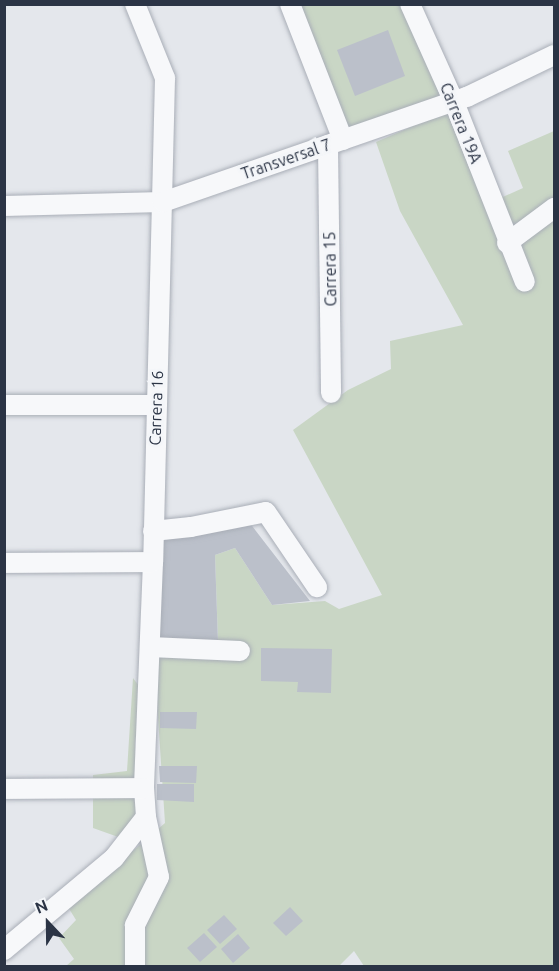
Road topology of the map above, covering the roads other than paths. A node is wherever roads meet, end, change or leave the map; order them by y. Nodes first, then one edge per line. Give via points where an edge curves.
1 (135, 4) edge
2 (290, 4) edge
3 (410, 4) edge
4 (555, 55) edge
5 (454, 102) junction
6 (335, 142) junction
7 (163, 202) junction
8 (4, 206) edge
9 (555, 208) edge
10 (507, 243) junction
11 (525, 282) dead end
12 (332, 393) dead end
13 (4, 405) edge
14 (156, 405) junction
15 (153, 531) junction
16 (153, 562) junction
17 (4, 563) edge
18 (317, 587) dead end
19 (150, 647) junction
20 (240, 651) dead end
21 (144, 788) junction
22 (4, 789) edge
23 (146, 817) junction
24 (4, 950) edge
25 (135, 966) edge

1 - 7 street, Carrera 16 via 165,78
2 - 6 street, Carrera 15
3 - 5 street, Carrera 19A
4 - 5 street, Transversal 7
5 - 6 street, Transversal 7
5 - 10 street, Carrera 19A
6 - 7 street, Transversal 7
6 - 12 street, Carrera 15
7 - 8 street, Transversal 7
7 - 14 street, Carrera 16
9 - 10 street
10 - 11 street, Carrera 19A
13 - 14 street
14 - 15 street, Carrera 16
15 - 16 street, Carrera 16
15 - 18 street via 266,512
16 - 17 street
16 - 19 street, Carrera 16
19 - 20 street
19 - 21 street, Carrera 16
21 - 22 street
21 - 23 street, Carrera 16
23 - 24 street via 114,858
23 - 25 street, Carrera 16 via 159,877 135,925

